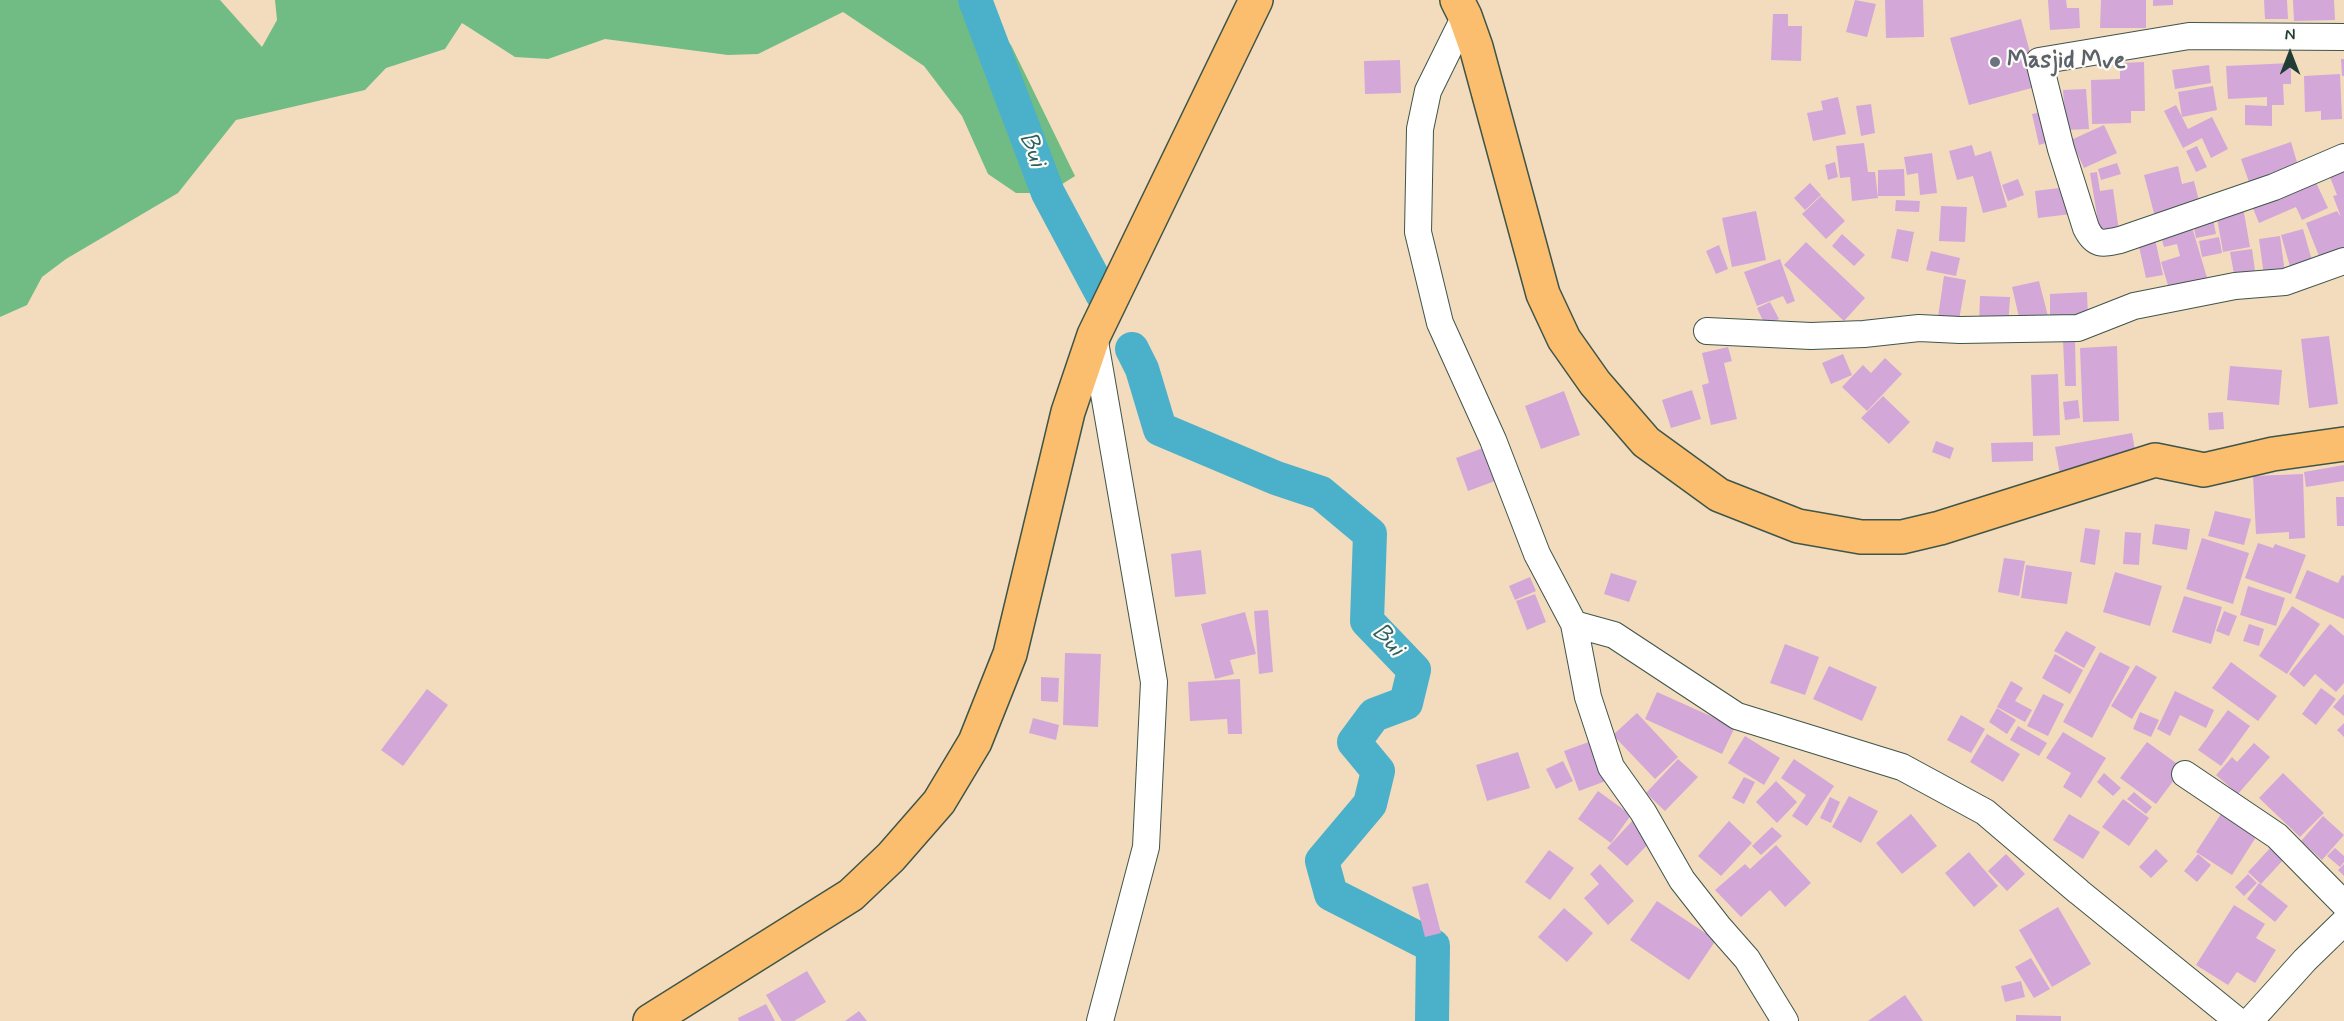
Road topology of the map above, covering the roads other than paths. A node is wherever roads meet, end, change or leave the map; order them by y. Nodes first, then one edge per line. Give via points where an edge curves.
1 (1256, 0) edge
2 (1461, 8) edge
3 (2344, 37) edge
4 (2344, 157) edge
5 (2344, 261) edge
6 (1707, 331) dead end
7 (1094, 335) junction
8 (2344, 444) edge
9 (1574, 624) junction
10 (2185, 774) dead end
11 (2344, 904) edge
12 (2344, 922) edge
13 (650, 1021) edge
14 (1100, 1021) edge
15 (1785, 1021) edge
16 (2238, 1021) edge
17 (2250, 1021) edge

1 - 7 main road
2 - 8 main road via 1479,58 1543,294 1564,339 1595,383 1646,442 1719,495 1798,526 1861,537 1902,537 2155,460 2204,470 2273,454
2 - 9 street via 1428,92 1420,129 1418,232 1440,323 1493,440 1538,555
3 - 4 street via 2189,36 2039,61 2086,228 2091,239 2099,243 2120,240 2265,190
5 - 6 street via 2285,282 2235,286 2134,306 2078,328 1919,328 1811,336
7 - 13 main road via 1068,412 1010,654 975,742 939,802 851,895
7 - 14 street via 1154,682 1146,847
9 - 15 street via 1588,696 1611,767 1643,812 1682,880 1747,959
9 - 16 street via 1614,635 1737,716 1902,767 1985,812
10 - 11 street via 2277,836
12 - 17 street

